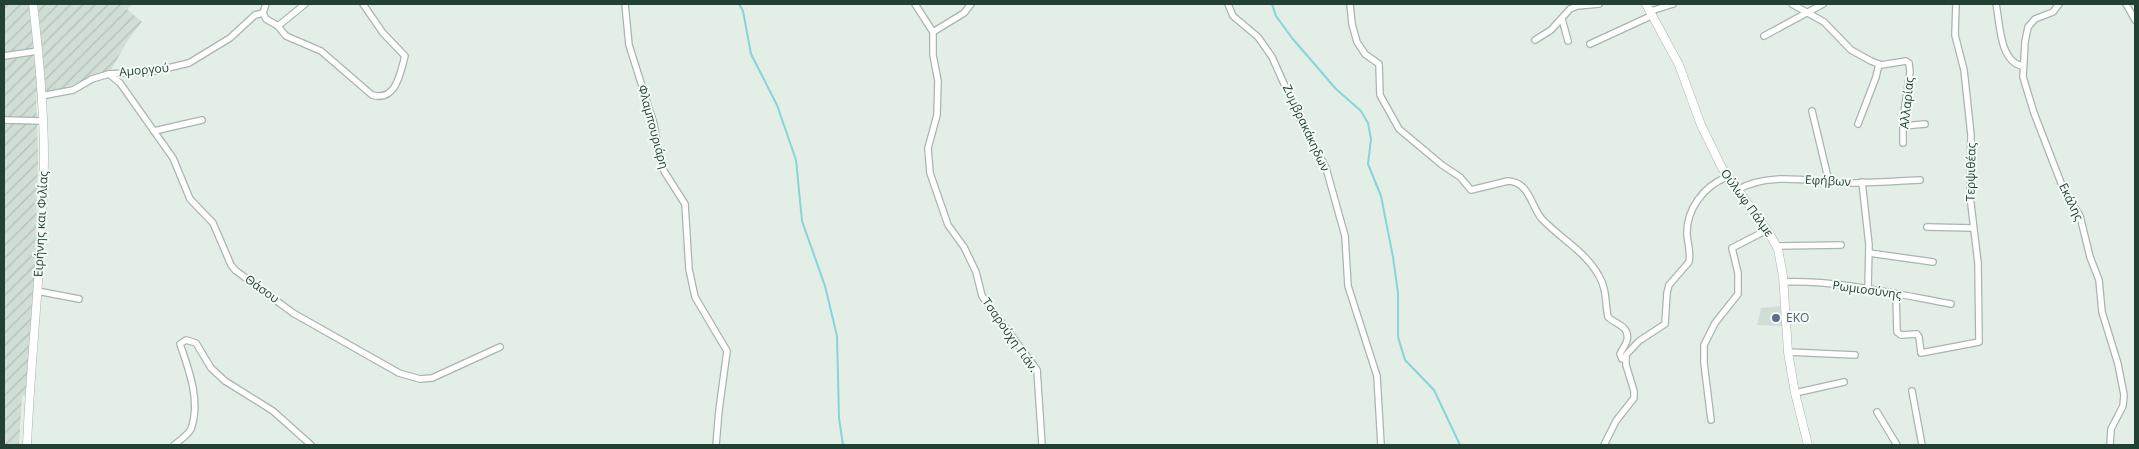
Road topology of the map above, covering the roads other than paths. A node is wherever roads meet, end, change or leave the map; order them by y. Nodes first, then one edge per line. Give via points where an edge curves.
1 (33, 4) edge
2 (266, 4) edge
3 (305, 4) edge
4 (363, 4) edge
5 (625, 4) edge
6 (915, 4) edge
7 (971, 4) edge
8 (1228, 4) edge
9 (1350, 4) edge
10 (1599, 4) edge
11 (1646, 4) edge
12 (1673, 4) edge
13 (1792, 4) edge
14 (1823, 4) edge
15 (1956, 4) edge
16 (1996, 4) edge
17 (2059, 4) edge
18 (2126, 4) edge
19 (1652, 13) junction
20 (1807, 13) junction
21 (263, 14) junction
22 (1562, 18) junction
23 (2135, 20) edge
24 (278, 26) junction
25 (933, 32) junction
26 (1764, 36) dead end
27 (1535, 40) dead end
28 (1568, 42) dead end
29 (1590, 44) dead end
30 (38, 51) junction
31 (4, 56) edge
32 (1879, 64) junction
33 (2022, 66) junction
34 (109, 74) junction
35 (42, 96) junction
36 (1812, 111) dead end
37 (4, 120) edge
38 (202, 120) dead end
39 (43, 121) junction
40 (1858, 124) dead end
41 (1925, 124) dead end
42 (1903, 126) junction
43 (154, 132) junction
44 (1903, 144) dead end
45 (1727, 176) junction
46 (1920, 180) dead end
47 (1829, 182) junction
48 (1862, 182) junction
49 (1737, 190) junction
50 (1927, 227) dead end
51 (1973, 228) junction
52 (1767, 230) junction
53 (1841, 245) dead end
54 (1777, 246) junction
55 (1869, 253) junction
56 (1933, 262) dead end
57 (1783, 282) junction
58 (1868, 289) junction
59 (37, 291) junction
60 (1896, 294) junction
61 (79, 299) dead end
62 (1951, 304) dead end
63 (500, 347) dead end
64 (1788, 352) junction
65 (1855, 355) dead end
66 (1626, 360) junction
67 (1844, 382) dead end
68 (1912, 391) dead end
69 (1795, 393) junction
70 (1877, 412) dead end
71 (1711, 420) dead end
72 (27, 445) edge
73 (174, 445) edge
74 (311, 445) edge
75 (716, 445) edge
76 (1042, 445) edge
77 (1381, 445) edge
78 (1604, 445) edge
79 (1808, 445) edge
80 (1896, 445) edge
81 (1922, 445) edge
82 (2110, 445) edge

1 - 30 street, Ειρήνης και Φιλίας
2 - 21 street
3 - 24 street
4 - 24 street via 383,33 405,56 394,90 388,95 372,96 321,51 286,36
5 - 75 street, Φλαμπουριάρη via 629,45 654,124 660,160 685,204 689,269 695,297 727,351
6 - 25 street
7 - 25 street via 962,15
8 - 77 street, Ζυμβρακάκηδων via 1233,16 1258,37 1272,56 1326,168 1345,236 1348,286 1377,376
9 - 66 street via 1357,42 1365,54 1379,64 1380,95 1399,129 1471,190 1511,181 1526,191 1542,218 1584,256 1599,275 1608,317 1627,332 1627,341 1620,355
10 - 22 street via 1574,7
11 - 19 street, Ούλωφ Πάλμε
12 - 19 street
13 - 20 street
14 - 20 street
15 - 51 street, Τερψιθέας via 1955,35 1964,70 1971,135
16 - 33 street via 2007,54
17 - 33 street, Εκάλης via 2053,12 2035,18 2029,26
18 - 23 street
19 - 29 street
19 - 45 street, Ούλωφ Πάλμε via 1676,58 1704,130
20 - 26 street
20 - 32 street via 1827,24 1854,52
21 - 24 street
21 - 34 street, Αμοργού via 255,15 230,38 189,63 155,72
22 - 27 street
22 - 28 street
25 - 76 street, Τσαρούχη Γιάν. via 938,80 937,115 928,148 930,173 948,224 976,272 982,296 1038,370
30 - 31 street
30 - 35 street, Ειρήνης και Φιλίας
32 - 40 street
32 - 42 street, Αλλαρίας via 1906,61 1909,64
33 - 82 street, Εκάλης via 2034,113 2063,188 2081,219 2099,280 2102,312 2123,382 2124,402 2112,425
34 - 35 street, Αμοργού via 72,90
34 - 43 street, Θάσου via 120,83
35 - 39 street, Ειρήνης και Φιλίας
36 - 47 street
37 - 39 street
38 - 43 street
39 - 59 street, Ειρήνης και Φιλίας via 43,192
41 - 42 street
42 - 44 street, Αλλαρίας
43 - 63 street, Θάσου via 172,158 190,199 213,222 231,265 293,313 399,373 420,379 432,378
45 - 49 street, Ούλωφ Πάλμε
45 - 66 street via 1708,187 1690,212 1687,232 1690,260 1668,287 1666,323 1634,346 1627,353
46 - 48 street, Εφήβων
47 - 48 street, Εφήβων
47 - 49 street, Εφήβων via 1777,180
48 - 55 street
49 - 52 street, Ούλωφ Πάλμε
50 - 51 street
51 - 60 street, Τερψιθέας via 1978,263 1979,342 1920,353 1920,336 1896,332
52 - 54 street, Ούλωφ Πάλμε
52 - 71 street via 1732,248 1738,274 1738,294 1715,323 1704,348
53 - 54 street
54 - 57 street, Ούλωφ Πάλμε
55 - 56 street
55 - 58 street
57 - 58 street, Ρωμιοσύνης
57 - 64 street, Ούλωφ Πάλμε
58 - 60 street, Ρωμιοσύνης
59 - 61 street
59 - 72 street, Ειρήνης και Φιλίας
60 - 62 street, Ρωμιοσύνης
64 - 65 street
64 - 69 street, Ούλωφ Πάλμε
66 - 78 street via 1634,398
67 - 69 street
68 - 81 street
69 - 79 street, Ούλωφ Πάλμε
70 - 80 street
73 - 74 street via 190,431 195,407 193,386 180,344 186,340 196,343 211,368 225,381 273,411

